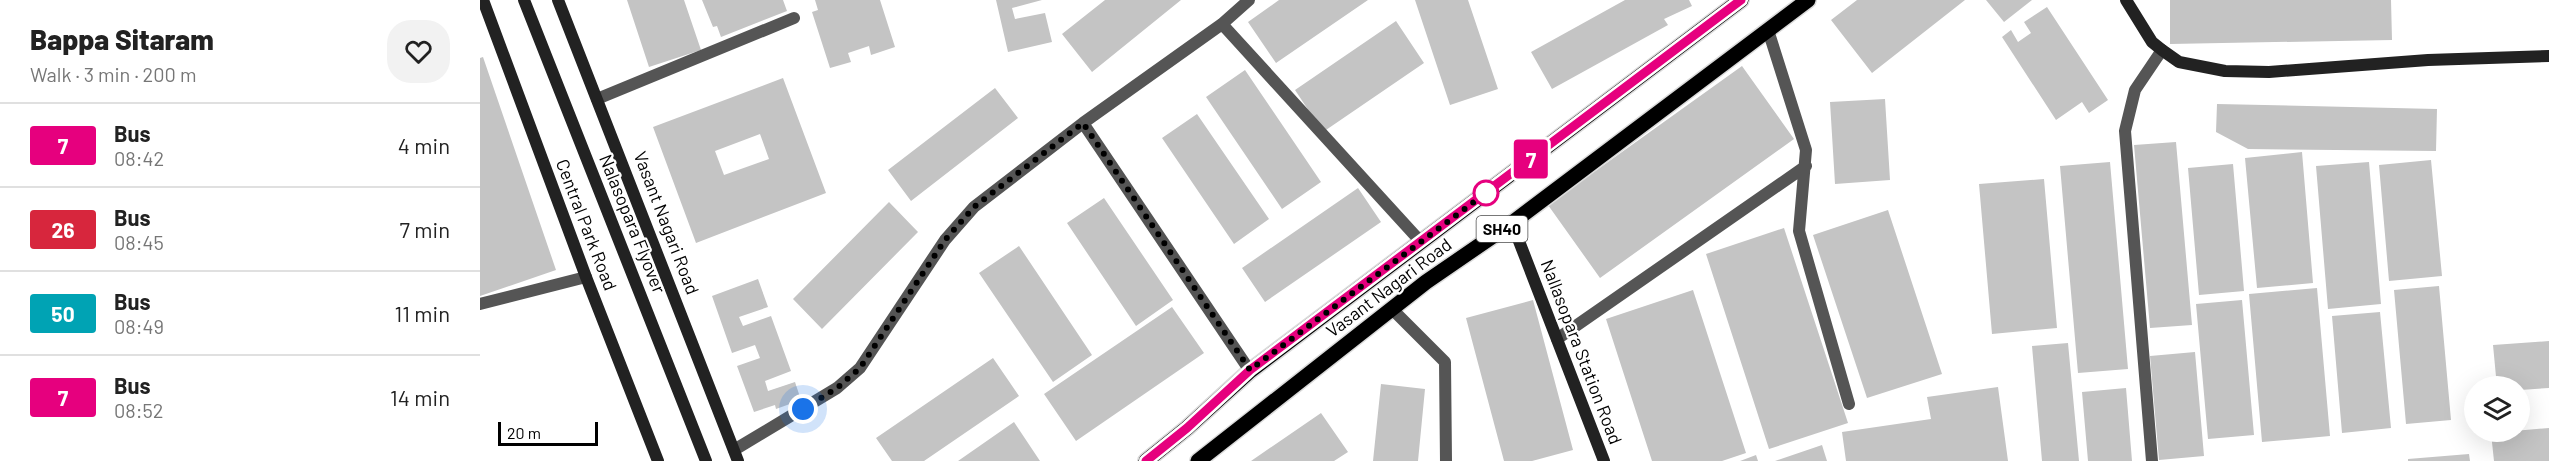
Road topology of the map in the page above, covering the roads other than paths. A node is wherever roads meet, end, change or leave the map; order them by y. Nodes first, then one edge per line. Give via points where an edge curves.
1 (483, 0) edge
2 (524, 0) edge
3 (558, 0) edge
4 (1249, 0) edge
5 (1741, 0) edge
6 (1808, 0) edge
7 (2126, 0) edge
8 (794, 18) dead end
9 (1221, 24) junction
10 (1768, 30) junction
11 (2162, 50) junction
12 (2549, 56) edge
13 (597, 99) junction
14 (1083, 123) junction
15 (1806, 166) junction
16 (1512, 223) junction
17 (1420, 242) junction
18 (586, 278) junction
19 (480, 304) edge
20 (1392, 309) junction
21 (1557, 339) junction
22 (1250, 370) junction
23 (1849, 404) dead end
24 (736, 456) edge
25 (658, 461) edge
26 (706, 461) edge
27 (1146, 461) edge
28 (1198, 461) edge
29 (1446, 461) edge
30 (1604, 461) edge
31 (2152, 461) edge

1 - 18 main road, Central Park Road
2 - 26 main road, Nalasopara Flyover
3 - 13 main road, Vasant Nagari Road
4 - 9 street
5 - 17 main road, Vasant Nagari Road / SH40
6 - 10 main road, Vasant Nagari Road / SH40
7 - 11 main road via 2152,42
8 - 13 street
9 - 14 street
9 - 17 street
10 - 15 street via 1806,150
10 - 16 main road, Vasant Nagari Road / SH40
11 - 12 main road via 2179,62 2269,72
11 - 31 street via 2135,90 2125,131
13 - 24 main road, Vasant Nagari Road
14 - 22 street
14 - 24 street via 974,207 945,240 860,368
15 - 21 street
15 - 23 street via 1799,231
16 - 20 main road, Vasant Nagari Road / SH40
16 - 21 main road, Nallasopara Station Road
17 - 22 main road, Vasant Nagari Road / SH40
18 - 19 street
18 - 25 main road, Central Park Road
20 - 28 main road, Vasant Nagari Road / SH40
20 - 29 street via 1444,362
21 - 30 main road, Nallasopara Station Road
22 - 27 main road, Vasant Nagari Road / SH40

